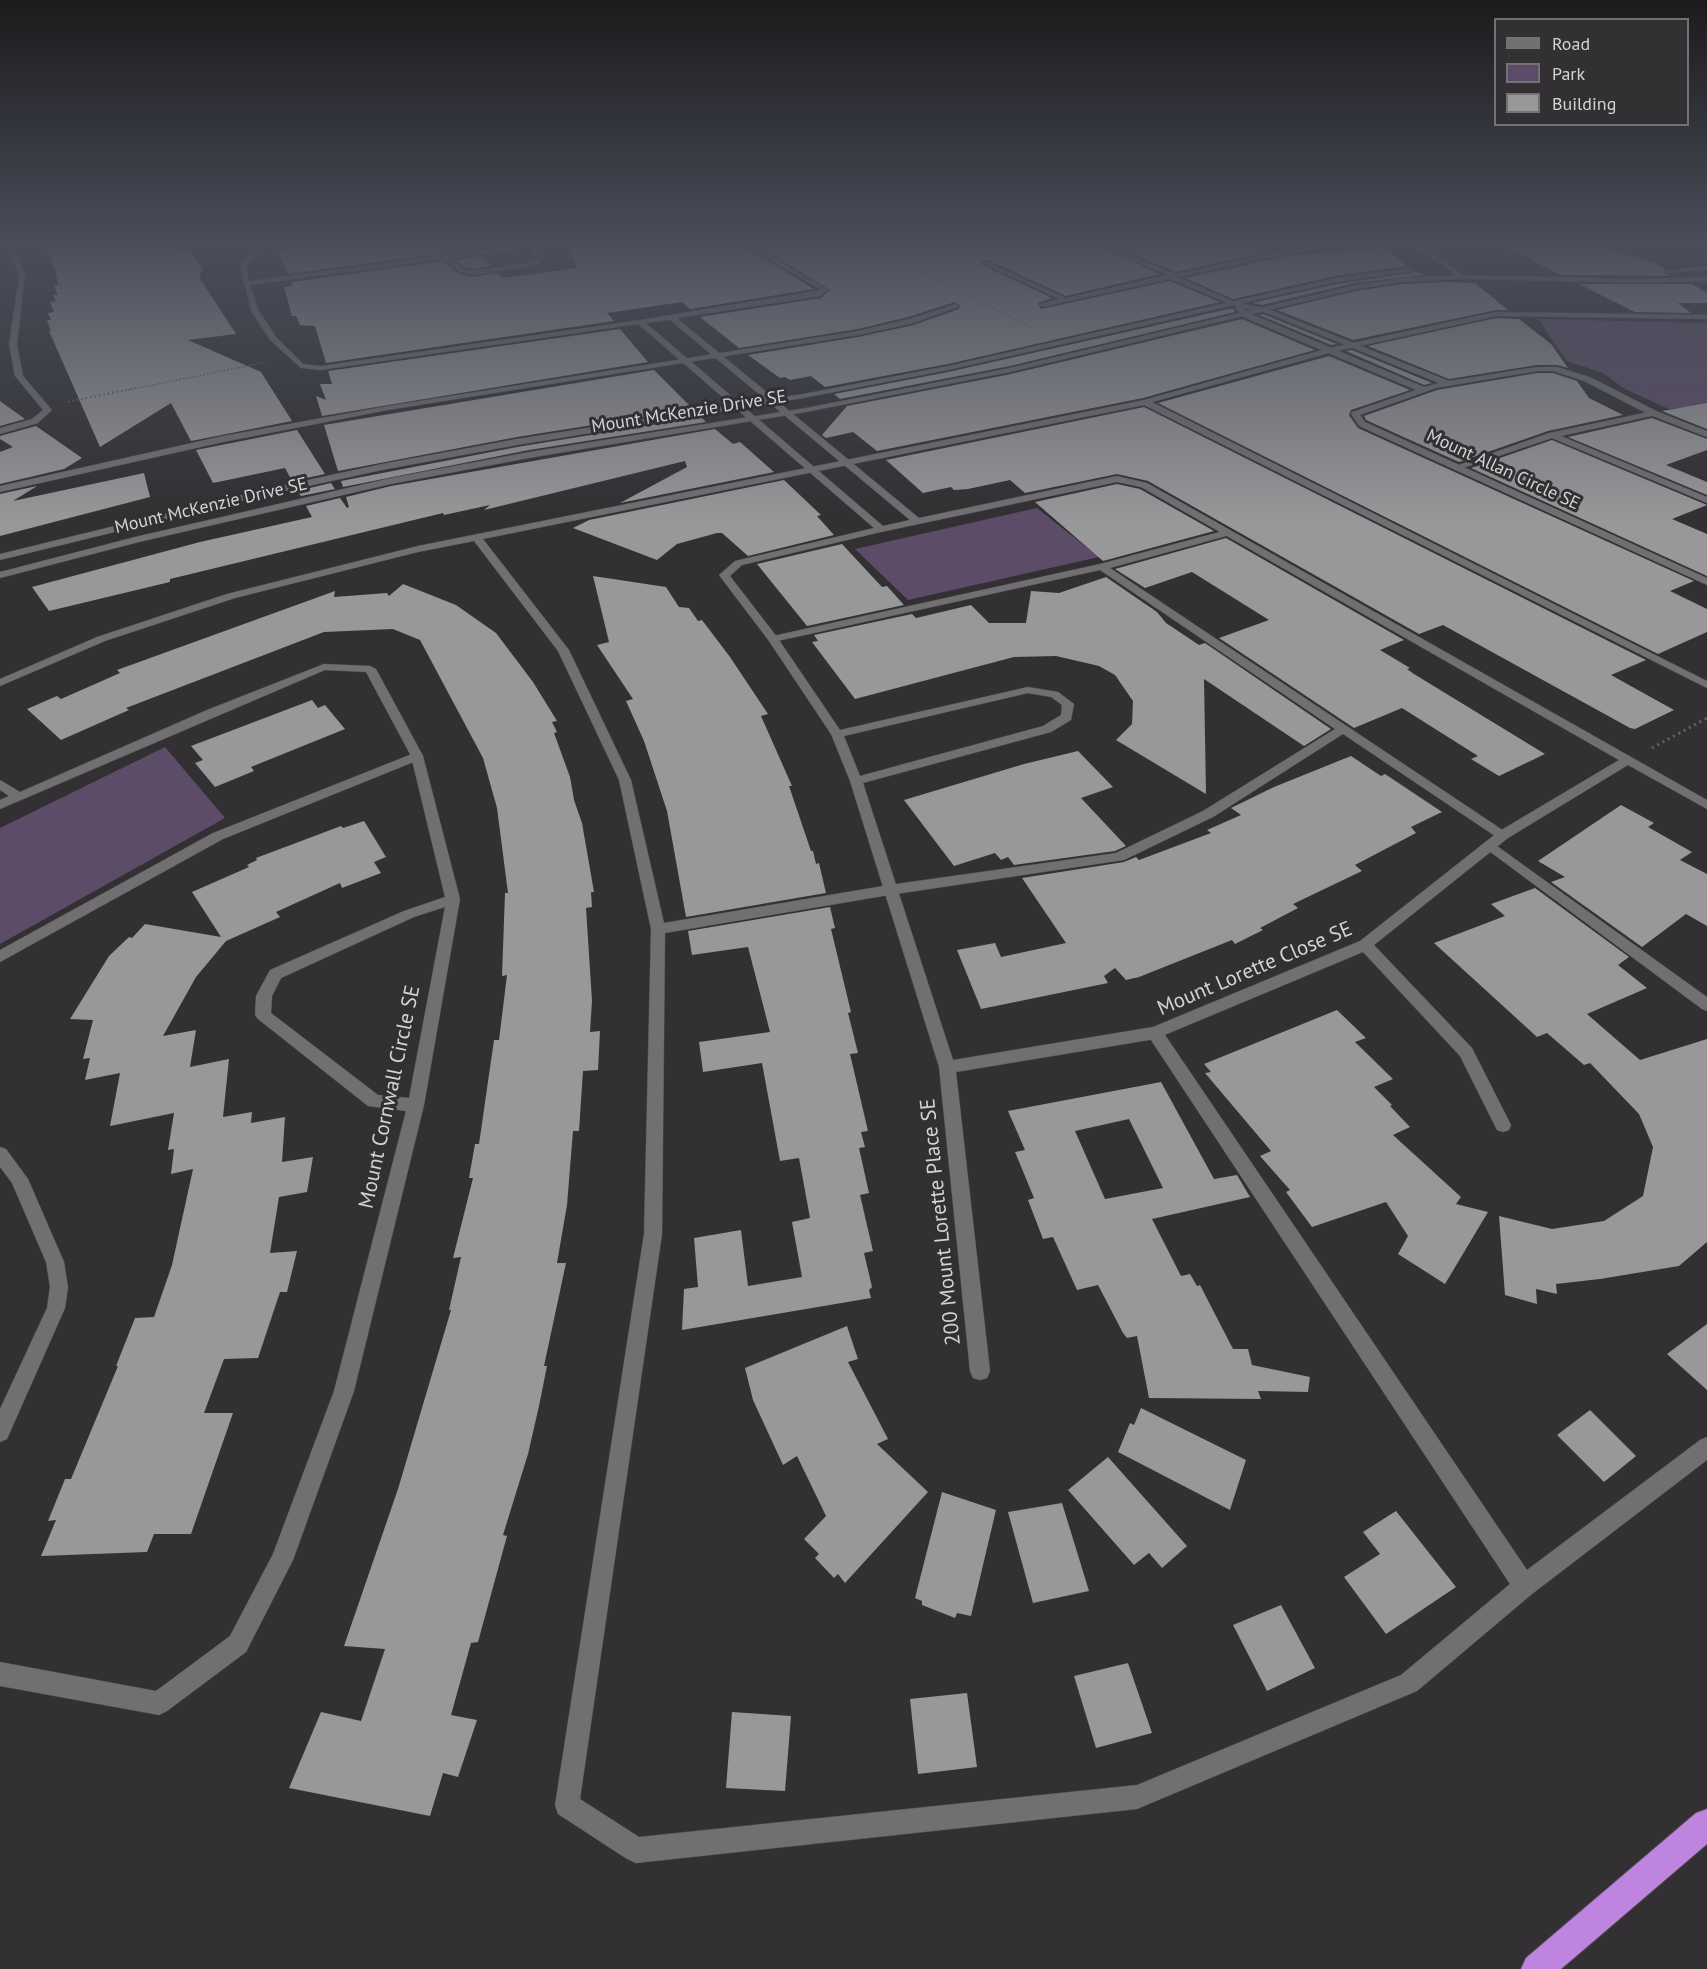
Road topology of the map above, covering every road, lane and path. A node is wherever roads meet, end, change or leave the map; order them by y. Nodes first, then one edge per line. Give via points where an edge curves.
1 (14, 336) edge
2 (272, 336) edge
3 (544, 336) edge
4 (656, 336) edge
5 (693, 336) edge
6 (841, 336) edge
7 (1092, 336) edge
8 (1156, 336) edge
9 (1297, 336) edge
10 (1330, 336) edge
11 (1394, 336) edge
12 (1352, 345) junction
13 (1332, 350) junction
14 (290, 357) junction
15 (718, 357) junction
16 (685, 361) junction
17 (1707, 375) edge
18 (1446, 383) junction
19 (1642, 384) dead end
20 (1422, 389) junction
21 (771, 401) junction
22 (1145, 402) junction
23 (738, 406) junction
24 (48, 410) junction
25 (1653, 413) junction
26 (786, 414) junction
27 (753, 418) junction
28 (0, 432) edge
29 (1707, 434) edge
30 (1552, 435) junction
31 (846, 463) junction
32 (1457, 467) junction
33 (813, 470) junction
34 (0, 489) edge
35 (1707, 500) edge
36 (917, 521) junction
37 (881, 529) junction
38 (1227, 533) junction
39 (477, 538) junction
40 (0, 557) edge
41 (1102, 567) junction
42 (0, 575) edge
43 (1707, 582) edge
44 (773, 639) junction
45 (0, 683) edge
46 (1707, 686) edge
47 (1707, 718) edge
48 (1343, 729) junction
49 (837, 734) junction
50 (417, 756) junction
51 (1628, 760) junction
52 (856, 781) junction
53 (0, 784) edge
54 (18, 796) junction
55 (1707, 805) edge
56 (0, 806) edge
57 (1503, 834) junction
58 (1490, 845) junction
59 (889, 890) junction
60 (453, 899) junction
61 (658, 929) junction
62 (1365, 945) junction
63 (0, 957) edge
64 (1707, 1005) edge
65 (1155, 1033) junction
66 (947, 1067) junction
67 (416, 1105) junction
68 (1503, 1125) dead end
69 (0, 1154) edge
70 (981, 1371) dead end
71 (0, 1432) edge
72 (1707, 1447) edge
73 (1524, 1587) junction
74 (0, 1674) edge
75 (1707, 1824) edge
76 (1537, 1969) edge

1 - 24 street via 19,376
2 - 14 street
3 - 14 street via 321,368 302,366
4 - 16 street
5 - 15 street
6 - 15 street
7 - 21 street, Mount McKenzie Drive SE
8 - 26 street, Mount McKenzie Drive SE via 1010,370
9 - 13 street
10 - 12 street
11 - 12 street
12 - 13 street
12 - 18 street
13 - 20 street
13 - 22 street
14 - 24 path via 68,402
15 - 16 street
15 - 21 street
16 - 23 street
16 - 34 street via 388,408 223,439
17 - 19 path via 1660,371 1654,382
18 - 20 street, Mount Allan Circle SE
18 - 25 street, Mount Allan Circle SE via 1554,369 1587,379
20 - 32 street, Mount Allan Circle SE via 1355,414 1362,424
21 - 23 street, Mount McKenzie Drive SE
21 - 26 street
22 - 31 street
22 - 46 street
23 - 27 street
23 - 40 street, Mount McKenzie Drive SE via 382,467
24 - 28 street via 35,421
25 - 29 street, Mount Allan Circle SE
25 - 30 street
26 - 27 street, Mount McKenzie Drive SE
26 - 31 street
27 - 33 street
27 - 42 street, Mount McKenzie Drive SE via 392,481
30 - 32 street
30 - 35 street
31 - 33 street
31 - 36 street
32 - 43 street, Mount Allan Circle SE
33 - 37 street
33 - 39 street
36 - 37 street
36 - 38 street via 1117,479 1144,485
37 - 44 street via 739,562 724,575
38 - 41 street
38 - 51 street
39 - 45 street via 231,596 101,639
39 - 61 street via 563,650 625,780
41 - 44 street
41 - 48 street
44 - 49 street
47 - 51 path
48 - 57 street
48 - 59 street via 1208,814 1119,857
49 - 52 street
49 - 52 street via 1028,690 1054,694 1068,704 1067,717 1047,729
50 - 54 street, Mount Cornwall Circle SE via 370,669 324,667
50 - 60 street, Mount Cornwall Circle SE
50 - 63 street via 218,836
51 - 55 street
51 - 57 street, Mount Lorette Close SE
52 - 59 street
53 - 54 street
54 - 56 street, Mount Cornwall Circle SE
57 - 58 street, Mount Lorette Close SE
58 - 62 street, Mount Lorette Close SE
58 - 64 street
59 - 61 street
59 - 66 street
60 - 67 street, Mount Cornwall Circle SE
60 - 67 street via 409,914 275,974 264,996 263,1015 374,1101
61 - 73 street via 653,1234 567,1804 636,1850 1137,1797 1409,1683
62 - 65 street, Mount Lorette Close SE
62 - 68 street via 1466,1052
65 - 66 street, Mount Lorette Close SE
65 - 73 street
66 - 70 street, 200 Mount Lorette Place SE
67 - 74 street, Mount Cornwall Circle SE via 344,1391 282,1560 238,1644 159,1703
69 - 71 street via 19,1179 55,1262 59,1287 56,1308
72 - 73 street
75 - 76 highway

